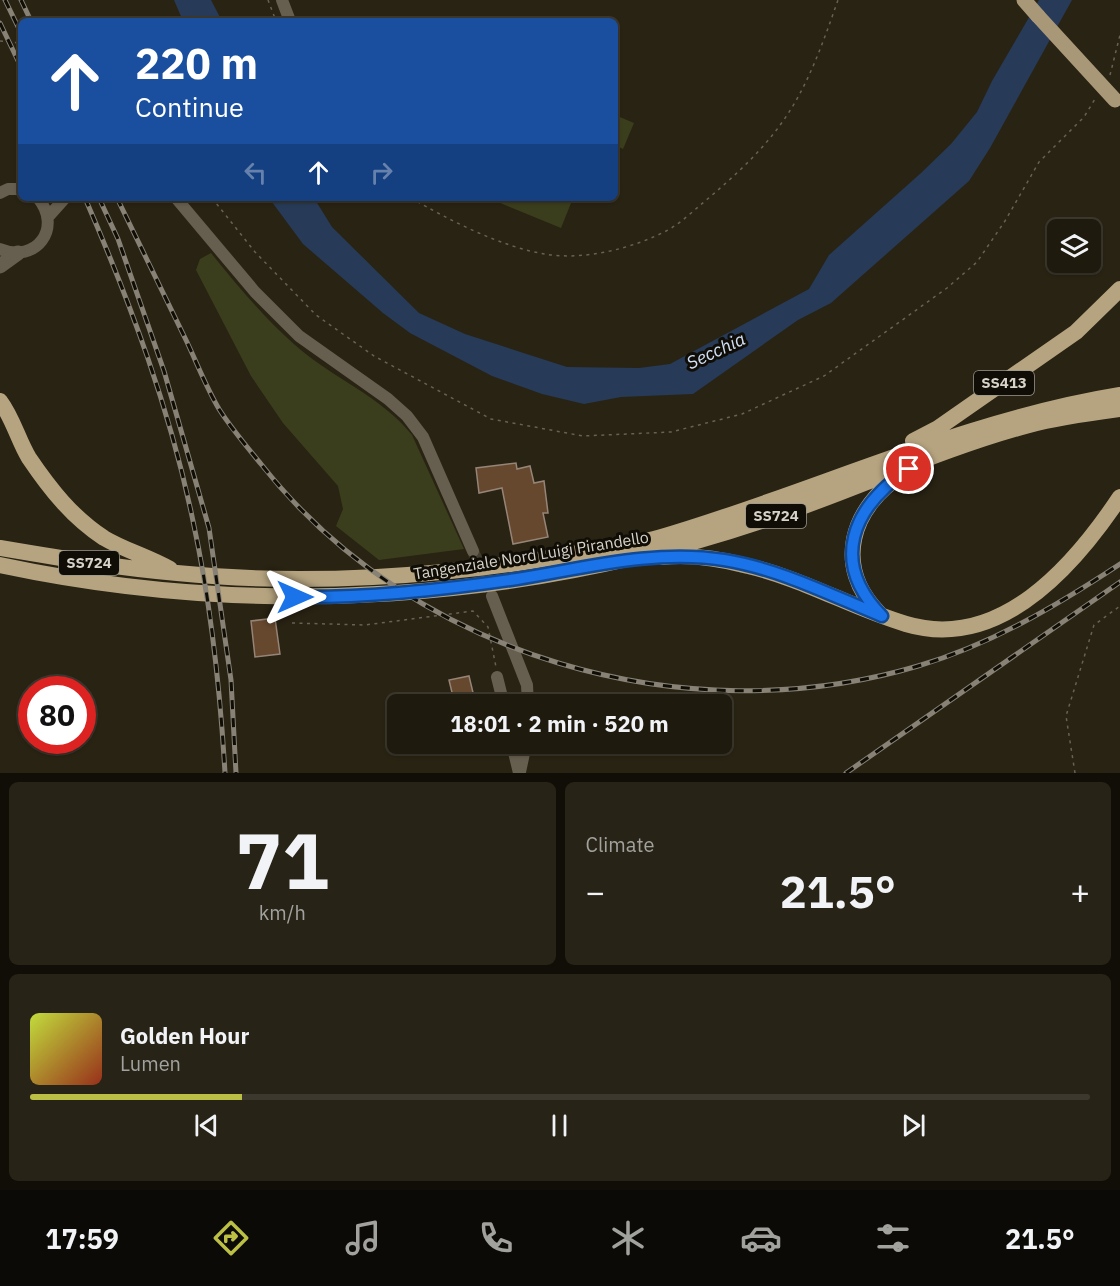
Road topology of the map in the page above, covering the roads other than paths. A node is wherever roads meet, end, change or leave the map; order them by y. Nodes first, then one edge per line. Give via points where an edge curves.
1 (282, 0) edge
2 (1024, 0) edge
3 (289, 18) edge
4 (1118, 103) edge
5 (18, 189) edge
6 (0, 193) edge
7 (41, 201) edge
8 (62, 201) edge
9 (179, 201) edge
10 (48, 217) junction
11 (0, 249) edge
12 (18, 253) junction
13 (0, 266) edge
14 (1120, 289) edge
15 (1120, 395) edge
16 (0, 401) edge
17 (1120, 408) edge
18 (1030, 419) junction
19 (924, 459) junction
20 (876, 463) junction
21 (1120, 497) edge
22 (0, 548) edge
23 (473, 551) tunnel mouth
24 (623, 561) junction
25 (0, 565) edge
26 (0, 572) edge
27 (179, 574) junction
28 (57, 578) junction
29 (492, 596) tunnel mouth
30 (882, 616) junction
31 (497, 677) road end
32 (501, 694) edge
33 (527, 694) edge
34 (515, 754) edge
35 (524, 754) edge
36 (519, 773) edge

1 - 3 street
2 - 4 main road, bridge
5 - 6 street
7 - 10 street
8 - 10 street
9 - 23 street via 284,322 407,416 423,437
10 - 12 street via 48,227 38,245
11 - 12 street
12 - 13 street
14 - 20 highway, SS413 via 1076,332 938,428
15 - 18 highway, Tangenziale Nord Luigi Pirandello / SS724
16 - 27 highway via 42,478 78,519 105,539
17 - 18 highway, Tangenziale Nord Luigi Pirandello / SS724
18 - 19 highway, Tangenziale Nord Luigi Pirandello / SS724
18 - 20 highway, Tangenziale Nord Luigi Pirandello / SS724
19 - 24 highway, Tangenziale Nord Luigi Pirandello / SS724 via 779,516
19 - 30 highway via 894,479 870,502 858,522 853,546 857,583
20 - 27 highway, Tangenziale Nord Luigi Pirandello / SS724 via 655,539 496,568 344,578
21 - 30 highway via 1073,561 1037,594 1000,616 971,626 937,630
22 - 27 highway, Tangenziale Nord Luigi Pirandello / SS724
24 - 28 highway, Tangenziale Nord Luigi Pirandello / SS724 via 454,589 351,597 187,594
24 - 30 highway via 669,556 724,560 815,586
25 - 28 highway, Tangenziale Nord Luigi Pirandello / SS724
26 - 28 highway
29 - 33 street via 527,685
31 - 32 street
34 - 36 street
35 - 36 street

